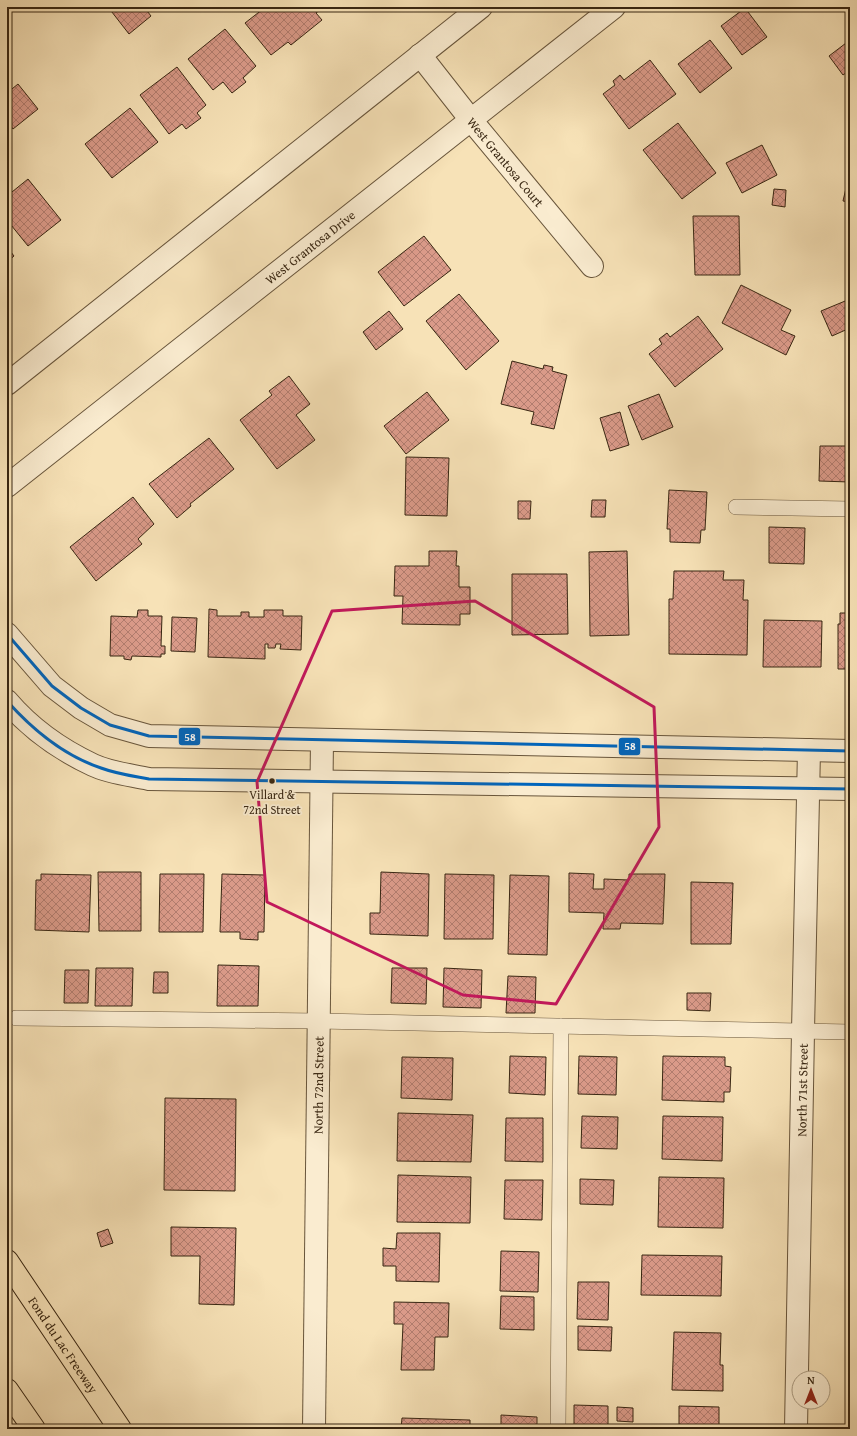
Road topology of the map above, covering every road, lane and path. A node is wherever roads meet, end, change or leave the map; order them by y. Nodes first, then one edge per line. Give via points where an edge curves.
1 (481, 7) edge
2 (614, 7) edge
3 (420, 55) junction
4 (471, 120) junction
5 (592, 266) dead end
6 (7, 384) edge
7 (7, 486) edge
8 (736, 507) dead end
9 (850, 509) edge
10 (7, 634) edge
11 (7, 701) edge
12 (322, 740) junction
13 (810, 750) junction
14 (850, 751) edge
15 (322, 781) junction
16 (810, 787) junction
17 (850, 788) edge
18 (16, 1018) dead end
19 (319, 1021) junction
20 (561, 1026) junction
21 (803, 1031) junction
22 (850, 1032) edge
23 (7, 1261) edge
24 (7, 1390) edge
25 (34, 1429) edge
26 (120, 1429) edge
27 (314, 1429) edge
28 (558, 1429) edge
29 (796, 1429) edge

1 - 3 street
2 - 4 street, West Grantosa Drive
3 - 4 street, West Grantosa Court
3 - 6 street
4 - 5 street, West Grantosa Court
4 - 7 street, West Grantosa Drive
8 - 9 lane
10 - 12 street via 52,686 81,708 110,725 149,736
11 - 15 street via 43,735 67,751 94,765 123,774 149,778
12 - 13 street
12 - 15 street, North 72nd Street
13 - 14 street
13 - 16 street, North 71st Street
15 - 16 street
15 - 19 street, North 72nd Street
16 - 17 street
16 - 21 street, North 71st Street
18 - 19 lane
19 - 20 lane
19 - 27 street, North 72nd Street
20 - 21 lane
20 - 28 lane
21 - 22 lane
21 - 29 street, North 71st Street
23 - 26 highway, Fond du Lac Freeway
24 - 25 highway

